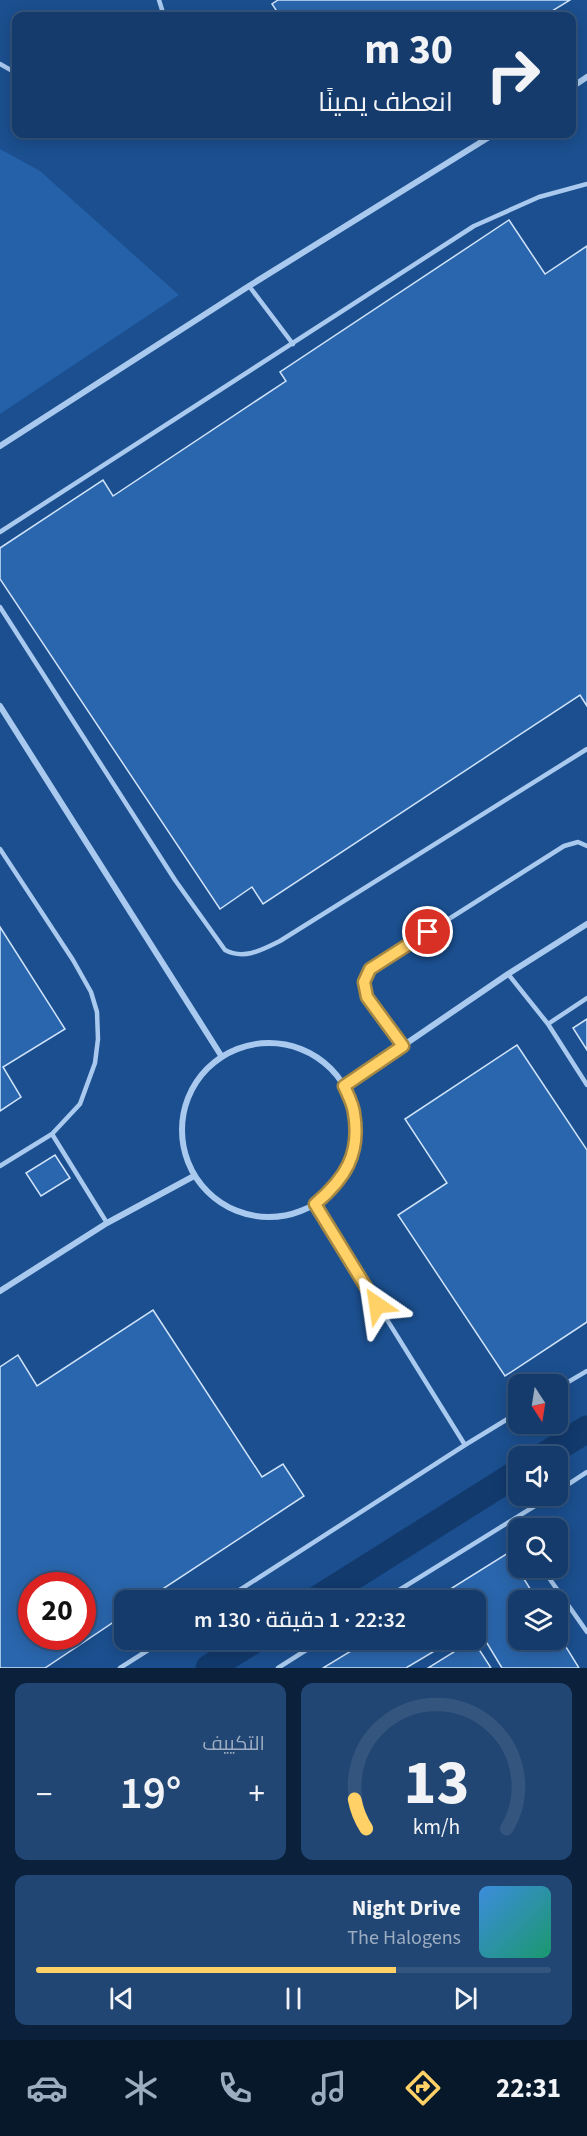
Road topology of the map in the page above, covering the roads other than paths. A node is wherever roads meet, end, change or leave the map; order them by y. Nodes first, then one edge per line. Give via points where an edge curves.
1 (488, 138) edge
2 (587, 184) edge
3 (249, 286) junction
4 (293, 344) junction
5 (0, 446) edge
6 (0, 532) edge
7 (0, 607) edge
8 (0, 706) edge
9 (586, 751) edge
10 (587, 846) edge
11 (0, 849) edge
12 (587, 924) edge
13 (508, 974) junction
14 (587, 998) edge
15 (548, 1024) junction
16 (403, 1046) junction
17 (222, 1058) junction
18 (587, 1085) edge
19 (344, 1086) junction
20 (52, 1134) junction
21 (0, 1166) edge
22 (194, 1176) junction
23 (315, 1204) junction
24 (107, 1223) junction
25 (0, 1291) edge
26 (587, 1371) edge
27 (568, 1382) edge
28 (508, 1419) edge
29 (465, 1445) junction
30 (587, 1472) edge
31 (568, 1484) edge
32 (535, 1506) edge
33 (516, 1518) edge
34 (508, 1523) edge
35 (549, 1578) edge
36 (240, 1590) edge
37 (399, 1590) edge
38 (587, 1632) edge
39 (148, 1650) edge
40 (306, 1650) edge
41 (120, 1668) edge
42 (278, 1668) edge

1 - 3 street
2 - 4 lane via 539,197 474,226
3 - 4 lane
3 - 5 street
4 - 6 lane
7 - 9 lane via 175,880 225,950 234,954 257,952 280,941
8 - 17 street
10 - 16 lane via 578,842 564,846 370,969 364,982 367,997
11 - 20 lane via 73,960 97,1012 95,1063 80,1104
12 - 13 street
13 - 15 lane
13 - 16 street
14 - 15 lane
15 - 18 lane
16 - 19 street
17 - 19 street via 259,1044 289,1046 317,1058
17 - 22 street via 192,1090 184,1111 185,1155
19 - 23 street via 354,1111 356,1138 350,1164 335,1187
20 - 21 lane
20 - 24 lane
22 - 23 street via 212,1197 235,1211 262,1217 290,1215
22 - 24 street
23 - 29 lane
24 - 25 street
26 - 27 lane
28 - 29 lane
29 - 36 lane
30 - 31 lane
32 - 33 lane
34 - 37 lane
35 - 38 lane
39 - 41 lane
40 - 42 lane

